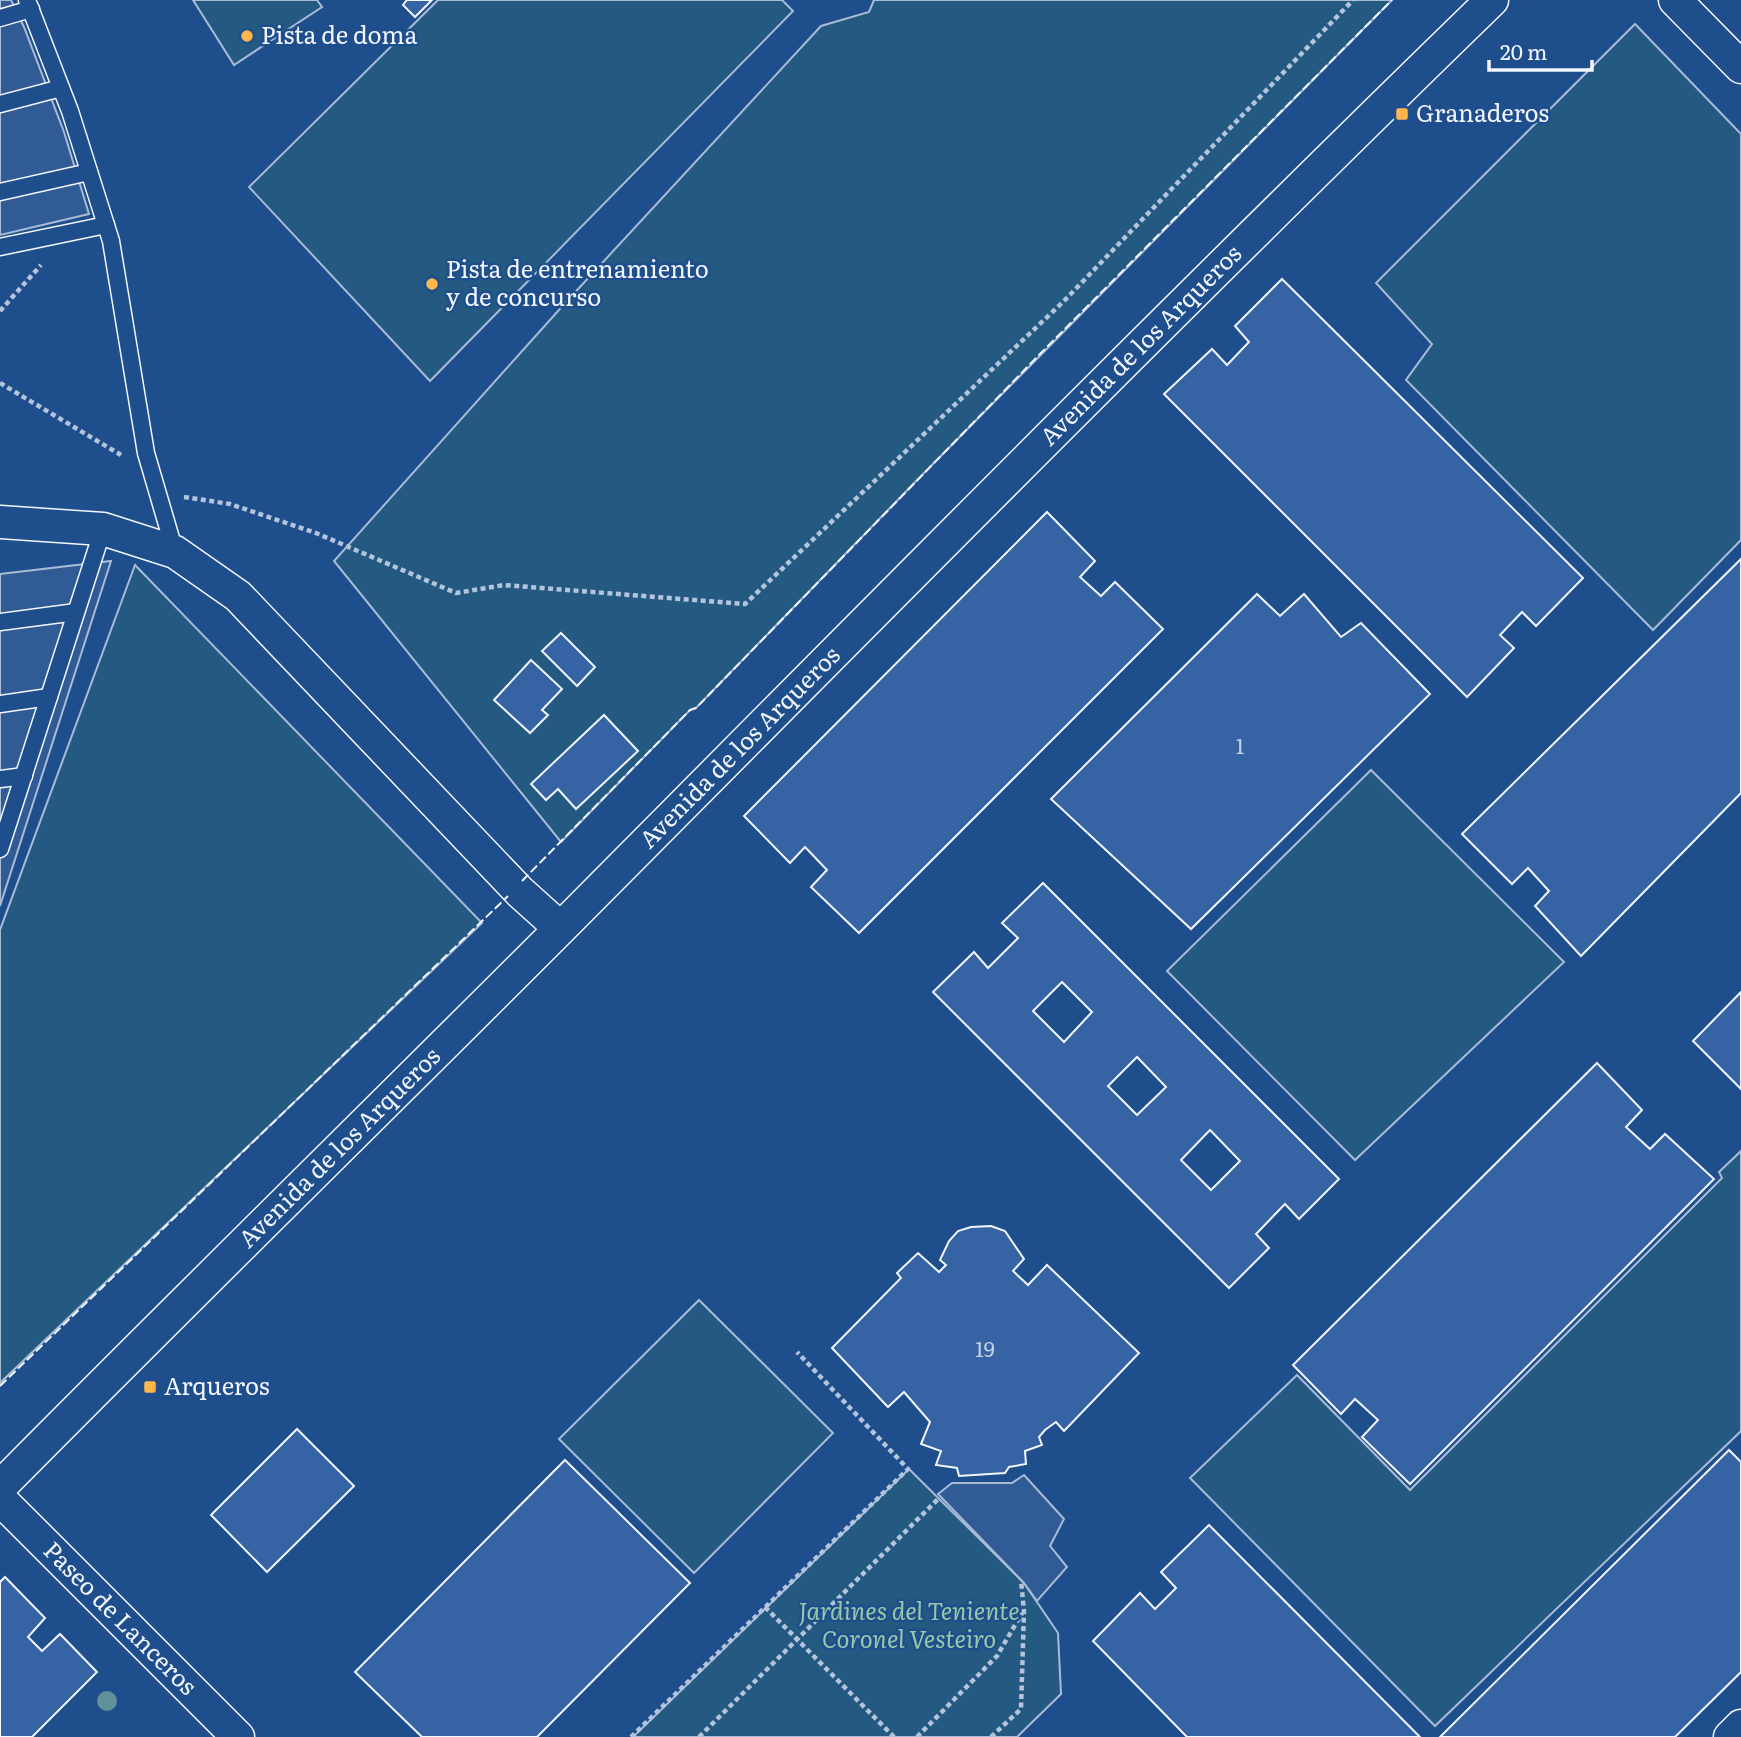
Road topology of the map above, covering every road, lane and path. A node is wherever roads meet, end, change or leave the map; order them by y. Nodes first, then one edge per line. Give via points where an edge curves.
1 (1353, 0) edge
2 (1492, 0) edge
3 (1675, 0) edge
4 (29, 5) edge
5 (0, 18) edge
6 (1741, 67) edge
7 (61, 88) junction
8 (0, 104) edge
9 (89, 172) junction
10 (0, 192) edge
11 (106, 225) junction
12 (57, 235) junction
13 (0, 247) edge
14 (0, 312) edge
15 (0, 383) edge
16 (146, 453) junction
17 (158, 493) junction
18 (0, 522) edge
19 (103, 529) junction
20 (175, 552) junction
21 (76, 612) junction
22 (0, 622) edge
23 (49, 698) junction
24 (0, 704) edge
25 (24, 776) junction
26 (0, 779) edge
27 (0, 849) edge
28 (560, 928) junction
29 (797, 1352) dead end
30 (938, 1499) dead end
31 (0, 1500) edge
32 (1021, 1580) dead end
33 (765, 1607) junction
34 (1024, 1611) junction
35 (797, 1640) junction
36 (1741, 1726) edge
37 (238, 1737) edge
38 (631, 1737) edge
39 (699, 1737) edge
40 (894, 1737) edge
41 (916, 1737) edge
42 (991, 1737) edge
43 (1730, 1737) edge

1 - 17 path via 1065,301 745,604 505,585 456,593 316,533 230,504
2 - 28 street, Avenida de los Arqueros
3 - 6 street
4 - 5 lane
4 - 7 lane
7 - 8 lane
7 - 9 lane
9 - 10 lane
9 - 11 lane
11 - 12 lane
11 - 16 lane
12 - 13 lane
12 - 14 path via 53,251
15 - 16 path via 118,455
16 - 17 lane
17 - 20 lane
18 - 19 street
19 - 20 street
19 - 21 lane
20 - 28 street via 238,596 520,892
21 - 22 lane
21 - 23 lane
23 - 24 lane
23 - 25 lane
25 - 26 lane
25 - 27 lane
28 - 31 street, Avenida de los Arqueros via 0,1487
29 - 33 path via 908,1469
30 - 35 path
31 - 37 street, Paseo de Lanceros
32 - 34 path
33 - 35 path
33 - 38 path
34 - 41 path via 997,1656
34 - 42 path via 1021,1709
35 - 39 path
35 - 40 path
36 - 43 street

